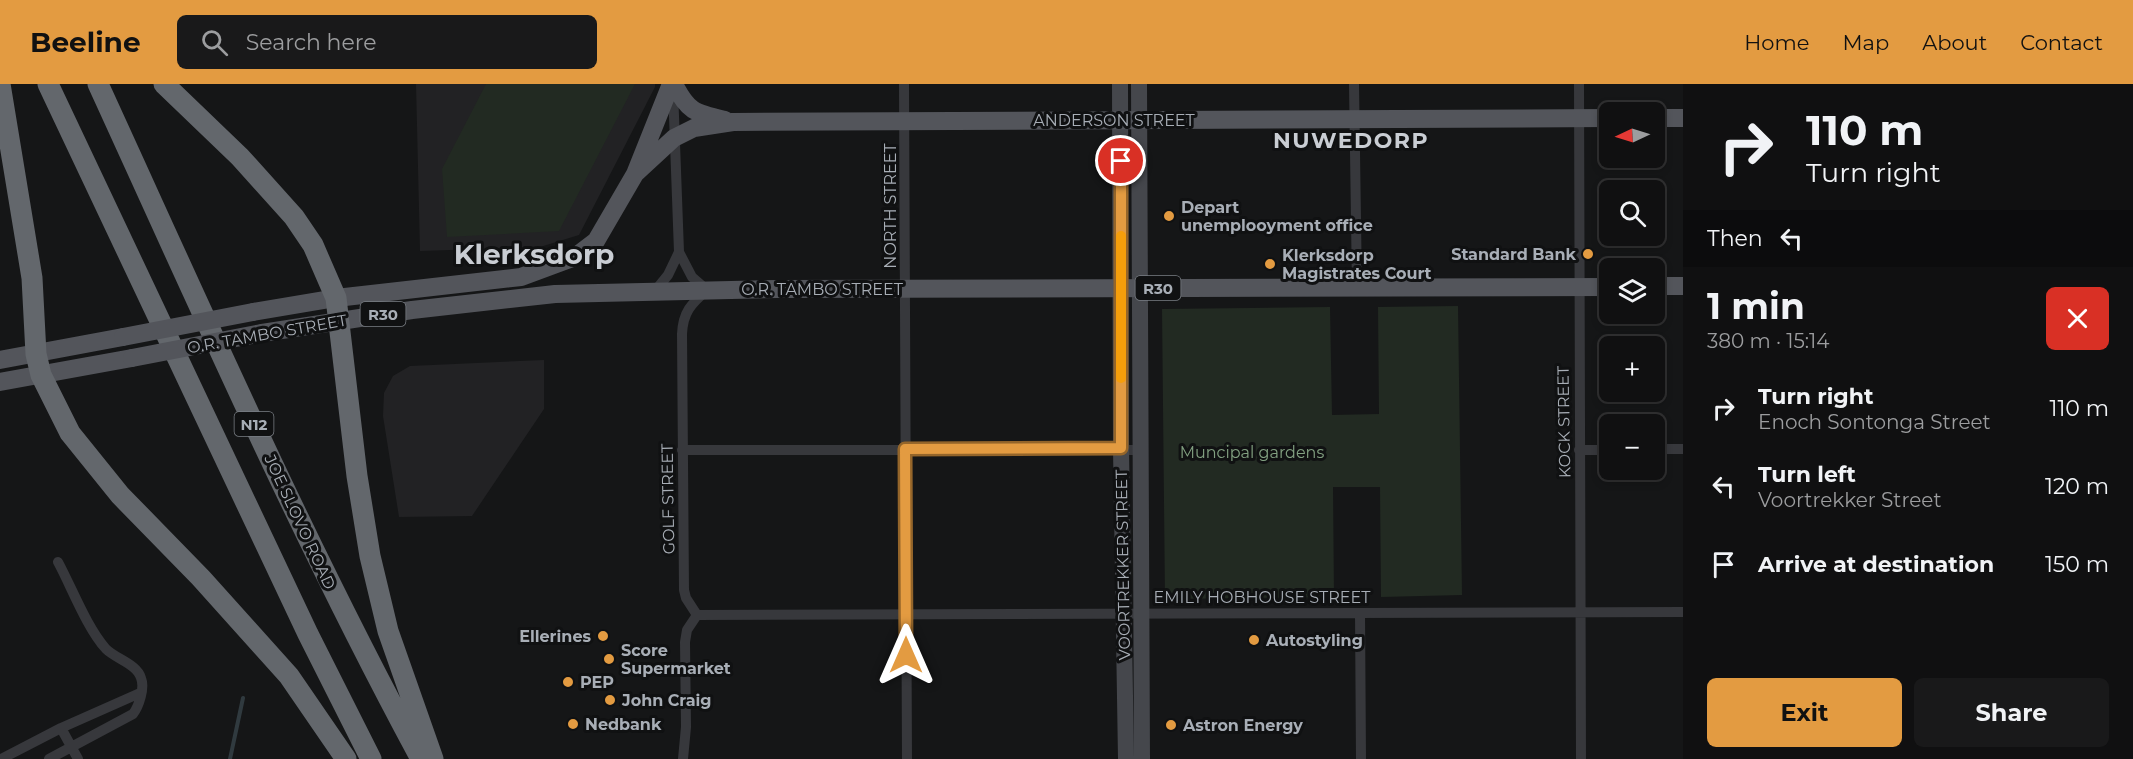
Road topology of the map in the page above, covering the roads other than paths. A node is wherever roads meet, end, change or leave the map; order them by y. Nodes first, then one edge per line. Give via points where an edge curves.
1 (0, 84) edge
2 (48, 84) edge
3 (98, 84) edge
4 (164, 84) edge
5 (672, 84) edge
6 (904, 84) edge
7 (1120, 84) edge
8 (1139, 84) edge
9 (1354, 84) edge
10 (1579, 84) edge
11 (1355, 118) junction
12 (1580, 118) junction
13 (1599, 118) edge
14 (1665, 118) edge
15 (1683, 118) edge
16 (1120, 120) junction
17 (1139, 121) junction
18 (733, 122) junction
19 (904, 122) junction
20 (674, 138) junction
21 (635, 174) junction
22 (678, 252) junction
23 (1665, 286) edge
24 (1683, 286) edge
25 (1578, 287) junction
26 (1599, 287) edge
27 (1129, 288) junction
28 (1357, 288) junction
29 (905, 289) junction
30 (707, 290) junction
31 (655, 291) junction
32 (336, 298) junction
33 (340, 321) junction
34 (36, 354) junction
35 (0, 360) edge
36 (41, 375) junction
37 (0, 382) edge
38 (1121, 448) junction
39 (905, 449) junction
40 (1665, 449) edge
41 (1683, 449) edge
42 (682, 450) junction
43 (1140, 450) junction
44 (1579, 450) junction
45 (1599, 450) edge
46 (58, 562) dead end
47 (1132, 611) junction
48 (1683, 612) edge
49 (906, 613) junction
50 (1360, 613) junction
51 (1581, 613) junction
52 (697, 615) junction
53 (140, 693) junction
54 (61, 728) junction
55 (72, 747) junction
56 (1, 759) edge
57 (49, 759) edge
58 (78, 759) edge
59 (346, 759) edge
60 (371, 759) edge
61 (421, 759) edge
62 (433, 759) edge
63 (683, 759) edge
64 (907, 759) edge
65 (1126, 759) edge
66 (1142, 759) edge
67 (1361, 759) edge
68 (1581, 759) edge

1 - 34 highway via 32,278
2 - 60 highway, N12
3 - 61 highway, JOE SLOVO ROAD / N12 via 297,518
4 - 32 highway via 294,217 313,246
5 - 18 main road via 685,105 696,113
5 - 20 street
5 - 21 main road
6 - 19 street, NORTH STREET
7 - 16 street, VOORTREKKER STREET
8 - 17 street, VOORTREKKER STREET
9 - 11 street
10 - 12 street, KOCK STREET
11 - 12 main road, ANDERSON STREET / R30
11 - 17 main road, ANDERSON STREET / R30
11 - 28 street
12 - 13 main road, ANDERSON STREET / R30
12 - 25 street, KOCK STREET
14 - 15 main road
16 - 17 main road, ANDERSON STREET / R30
16 - 19 main road, ANDERSON STREET / R30
16 - 27 street, VOORTREKKER STREET
17 - 27 street, VOORTREKKER STREET
18 - 19 main road, ANDERSON STREET / R30
18 - 20 main road, ANDERSON STREET / R30 via 694,128
19 - 29 street, NORTH STREET
20 - 21 main road, ANDERSON STREET / R30
20 - 22 street
21 - 32 main road, O.R. TAMBO STREET / R30 via 596,241 575,257 551,267 521,278
22 - 30 street via 692,277
22 - 31 street via 668,275
23 - 24 main road
25 - 26 main road, O.R. TAMBO STREET / R30
25 - 28 main road, O.R. TAMBO STREET / R30
25 - 44 street, KOCK STREET
27 - 28 main road, O.R. TAMBO STREET / R30
27 - 29 main road, O.R. TAMBO STREET / R30
27 - 38 street, VOORTREKKER STREET
27 - 43 street, VOORTREKKER STREET
29 - 30 main road, O.R. TAMBO STREET / R30
29 - 39 street, NORTH STREET
30 - 31 main road, O.R. TAMBO STREET / R30
30 - 42 street, GOLF STREET via 683,316
31 - 33 main road, O.R. TAMBO STREET / R30 via 524,297
32 - 33 highway
32 - 34 main road, O.R. TAMBO STREET / R30, bridge
33 - 36 main road, O.R. TAMBO STREET / R30, bridge
33 - 62 highway via 370,556 388,631
34 - 35 main road, R30
34 - 36 highway
36 - 37 main road, R30
36 - 59 highway via 70,433 96,467 289,676
38 - 39 street
38 - 43 street
38 - 47 street, VOORTREKKER STREET
39 - 42 street
39 - 49 street, NORTH STREET
40 - 41 street
42 - 52 street, GOLF STREET via 684,590
43 - 47 street, VOORTREKKER STREET
44 - 45 street
44 - 51 street, KOCK STREET
46 - 53 street via 106,649 139,673
47 - 49 street, EMILY HOBHOUSE STREET
47 - 50 street, EMILY HOBHOUSE STREET
47 - 65 street, VOORTREKKER STREET
47 - 66 street, VOORTREKKER STREET
48 - 51 street, EMILY HOBHOUSE STREET
49 - 52 street, EMILY HOBHOUSE STREET
49 - 64 street, NORTH STREET
50 - 51 street, EMILY HOBHOUSE STREET
50 - 67 street
51 - 68 street, KOCK STREET
52 - 63 street via 687,630 685,642
53 - 54 street
53 - 55 street via 139,706 133,714
54 - 55 street
54 - 56 street
55 - 57 street
55 - 58 street

